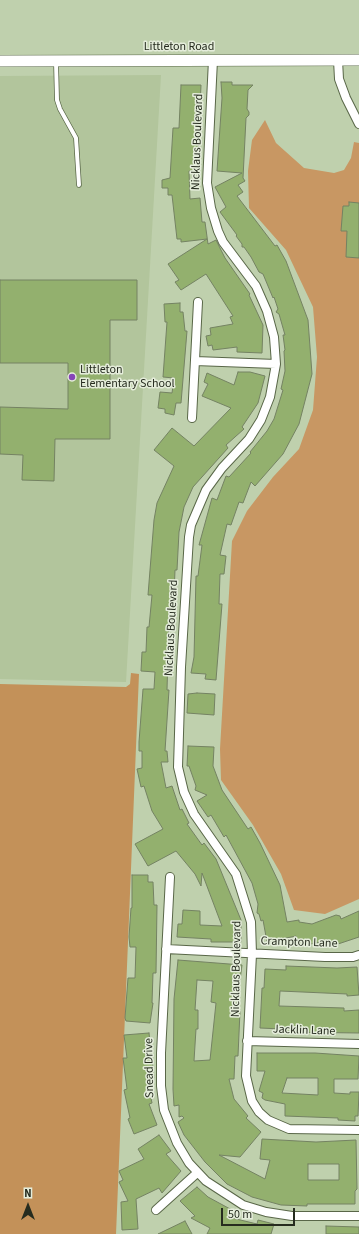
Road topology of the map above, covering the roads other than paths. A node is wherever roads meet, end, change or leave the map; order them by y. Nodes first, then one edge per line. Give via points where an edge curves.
1 (56, 60) junction
2 (213, 60) junction
3 (338, 60) junction
4 (359, 60) edge
5 (0, 61) edge
6 (359, 124) edge
7 (79, 185) dead end
8 (198, 302) dead end
9 (195, 361) junction
10 (276, 364) junction
11 (192, 418) dead end
12 (170, 877) dead end
13 (166, 949) junction
14 (252, 954) junction
15 (359, 955) edge
16 (248, 1041) junction
17 (359, 1044) edge
18 (359, 1130) edge
19 (197, 1173) junction
20 (156, 1210) dead end
21 (359, 1216) edge

1 - 2 street, Littleton Road
1 - 5 street, Littleton Road
1 - 7 lane via 57,100 76,138
2 - 3 street, Littleton Road
2 - 10 street, Nicklaus Boulevard via 207,183 211,208 223,242 256,286 267,310 274,337
3 - 4 street, Littleton Road
3 - 6 street via 339,79
8 - 9 street
9 - 10 street
9 - 11 street
10 - 14 street, Nicklaus Boulevard via 270,397 261,420 240,449 213,479 194,514 189,536 181,675 178,754 184,792 194,814 230,862 241,885 251,922
12 - 13 street, Snead Drive
13 - 14 street, Crampton Lane
13 - 19 street, Snead Drive via 161,1053 162,1098 177,1143
14 - 15 street, Crampton Lane via 325,957
14 - 16 street, Nicklaus Boulevard
16 - 17 street, Jacklin Lane
16 - 18 street, Nicklaus Boulevard via 246,1076 248,1089 258,1112 268,1120 289,1129
19 - 20 street
19 - 21 street, Snead Drive via 243,1205 266,1212 292,1216

